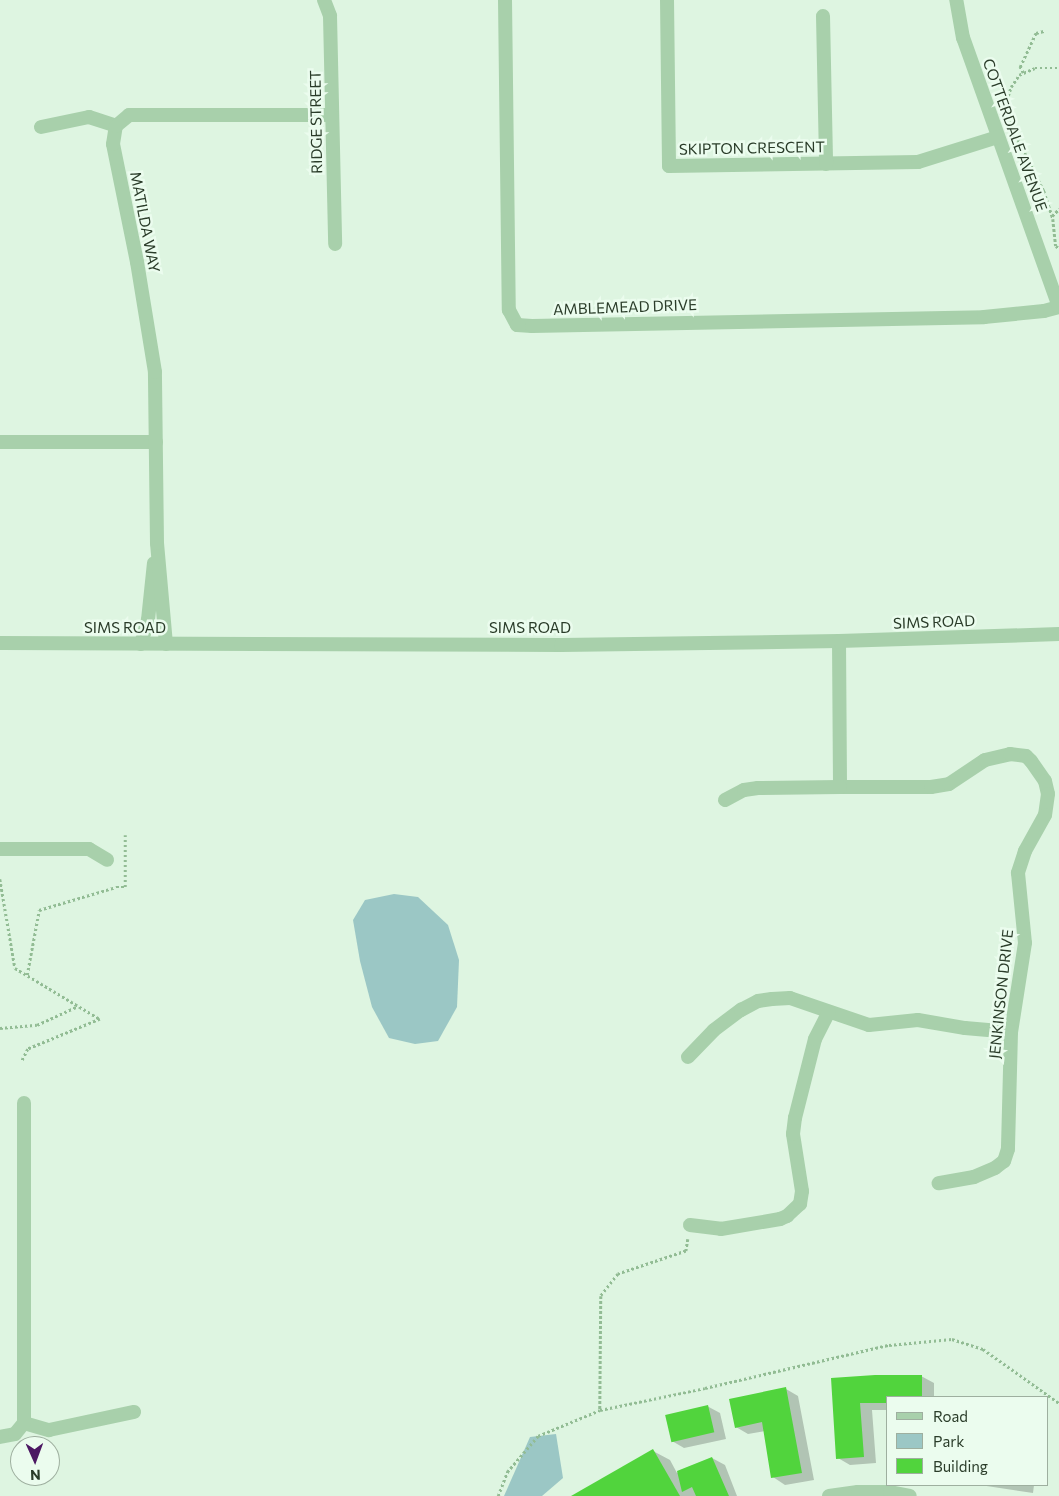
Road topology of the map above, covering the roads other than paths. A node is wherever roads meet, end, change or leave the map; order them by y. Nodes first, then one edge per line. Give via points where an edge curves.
1 (324, 0) edge
2 (505, 0) edge
3 (667, 0) edge
4 (956, 0) edge
5 (823, 16) dead end
6 (332, 115) junction
7 (116, 126) junction
8 (41, 127) dead end
9 (998, 137) junction
10 (826, 164) junction
11 (335, 244) dead end
12 (1059, 307) edge
13 (0, 442) edge
14 (156, 442) junction
15 (157, 543) junction
16 (1059, 634) edge
17 (839, 641) junction
18 (0, 644) edge
19 (141, 644) junction
20 (166, 644) junction
21 (840, 787) junction
22 (725, 800) dead end
23 (0, 849) edge
24 (107, 860) dead end
25 (829, 1012) junction
26 (1011, 1032) junction
27 (688, 1057) dead end
28 (24, 1103) dead end
29 (939, 1183) dead end
30 (690, 1225) road end
31 (134, 1412) dead end
32 (24, 1422) junction
33 (0, 1437) edge
34 (829, 1496) edge
35 (910, 1496) edge

1 - 6 street, RIDGE STREET via 330,16
2 - 12 street, AMBLEMEAD DRIVE via 509,310 517,325 984,317
3 - 10 street, SKIPTON CRESCENT via 669,166
4 - 9 street, COTTERDALE AVENUE via 963,38
5 - 10 street
6 - 7 street via 129,115
6 - 11 street, RIDGE STREET
7 - 8 street via 89,117
7 - 14 street, MATILDA WAY via 113,144 155,372
9 - 10 street, SKIPTON CRESCENT via 918,162
9 - 12 street, COTTERDALE AVENUE
13 - 14 street
14 - 15 street, MATILDA WAY
15 - 19 street, MATILDA WAY via 148,620
15 - 20 street, MATILDA WAY
16 - 17 street, SIMS ROAD
17 - 20 street, SIMS ROAD via 561,645
17 - 21 street
18 - 19 street, SIMS ROAD
19 - 20 street, SIMS ROAD
21 - 22 street, JENKINSON DRIVE via 758,788 744,790
21 - 26 street, JENKINSON DRIVE via 931,787 948,784 985,760 1010,754 1026,756 1039,770 1045,781 1048,805 1018,873 1025,942
23 - 24 street via 89,849
25 - 26 street via 869,1025 918,1020
25 - 27 street via 790,998 758,1001 714,1030
25 - 30 street via 815,1038 795,1118 793,1134 802,1191 800,1204 780,1219 721,1229
26 - 29 street, JENKINSON DRIVE via 1008,1149 1004,1161 974,1177
28 - 32 street
31 - 32 street via 50,1430
32 - 33 street via 15,1434
34 - 35 street via 890,1492

